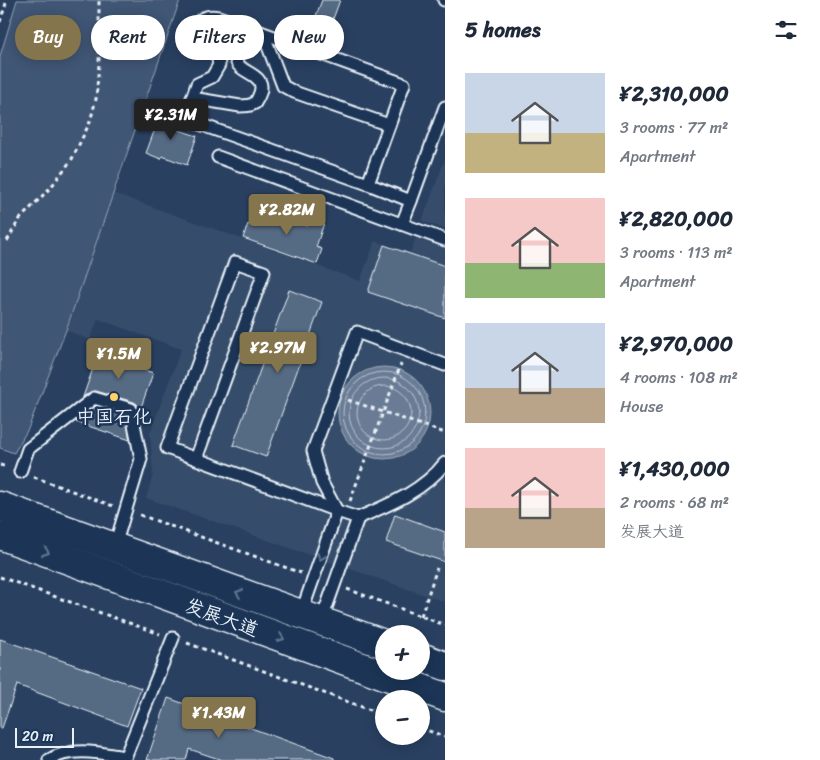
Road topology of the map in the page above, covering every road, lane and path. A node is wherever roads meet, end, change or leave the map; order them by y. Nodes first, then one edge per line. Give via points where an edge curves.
1 (7, 0) edge
2 (99, 0) edge
3 (0, 22) edge
4 (264, 33) edge
5 (264, 41) edge
6 (218, 60) edge
7 (237, 60) edge
8 (192, 98) junction
9 (445, 107) edge
10 (389, 125) junction
11 (218, 157) dead end
12 (368, 184) junction
13 (411, 201) junction
14 (402, 224) junction
15 (445, 240) edge
16 (7, 241) dead end
17 (400, 365) dead end
18 (445, 365) edge
19 (347, 399) dead end
20 (383, 412) junction
21 (445, 433) edge
22 (196, 459) junction
23 (445, 462) edge
24 (0, 465) edge
25 (20, 472) junction
26 (0, 506) edge
27 (126, 510) junction
28 (341, 512) junction
29 (358, 518) junction
30 (0, 535) edge
31 (110, 561) junction
32 (437, 568) dead end
33 (0, 577) edge
34 (314, 578) junction
35 (335, 585) junction
36 (421, 616) junction
37 (311, 619) junction
38 (445, 624) edge
39 (173, 638) junction
40 (375, 641) edge
41 (430, 660) edge
42 (445, 666) edge
43 (445, 697) edge
44 (375, 712) edge
45 (430, 731) edge
46 (445, 737) edge
47 (125, 758) edge
48 (48, 760) edge

1 - 3 path
2 - 16 path via 99,64 96,100 90,122 72,159 51,187 19,220
4 - 10 lane via 404,84
5 - 10 lane via 283,86
6 - 8 lane via 219,65 212,77 196,84
7 - 8 lane via 262,86 254,104 240,106
8 - 12 lane via 185,119
9 - 13 lane
10 - 12 lane
11 - 14 lane
12 - 13 lane
13 - 14 lane
14 - 15 lane
17 - 20 path
18 - 28 lane via 357,332 313,452 322,482
19 - 20 path
20 - 21 path
20 - 28 path
22 - 22 lane via 167,448 235,262 264,272
22 - 28 lane
23 - 29 lane via 431,478 396,502
24 - 25 path
25 - 27 path
25 - 27 lane via 28,449 94,398 131,409 141,460
26 - 31 main road, 发展大道
27 - 31 lane
27 - 34 path
28 - 29 lane
28 -> 34 lane
29 - 35 lane
30 -> 31 main road, 发展大道
37 -> 31 main road, 发展大道
31 -> 43 main road, 发展大道
32 - 36 path
33 - 39 path
34 - 37 lane
35 - 36 path
35 - 37 lane
36 - 38 path
37 - 40 main road, 发展大道
39 - 44 path
39 - 47 lane
41 - 42 main road
45 - 46 path
47 - 48 lane via 84,751 56,755

